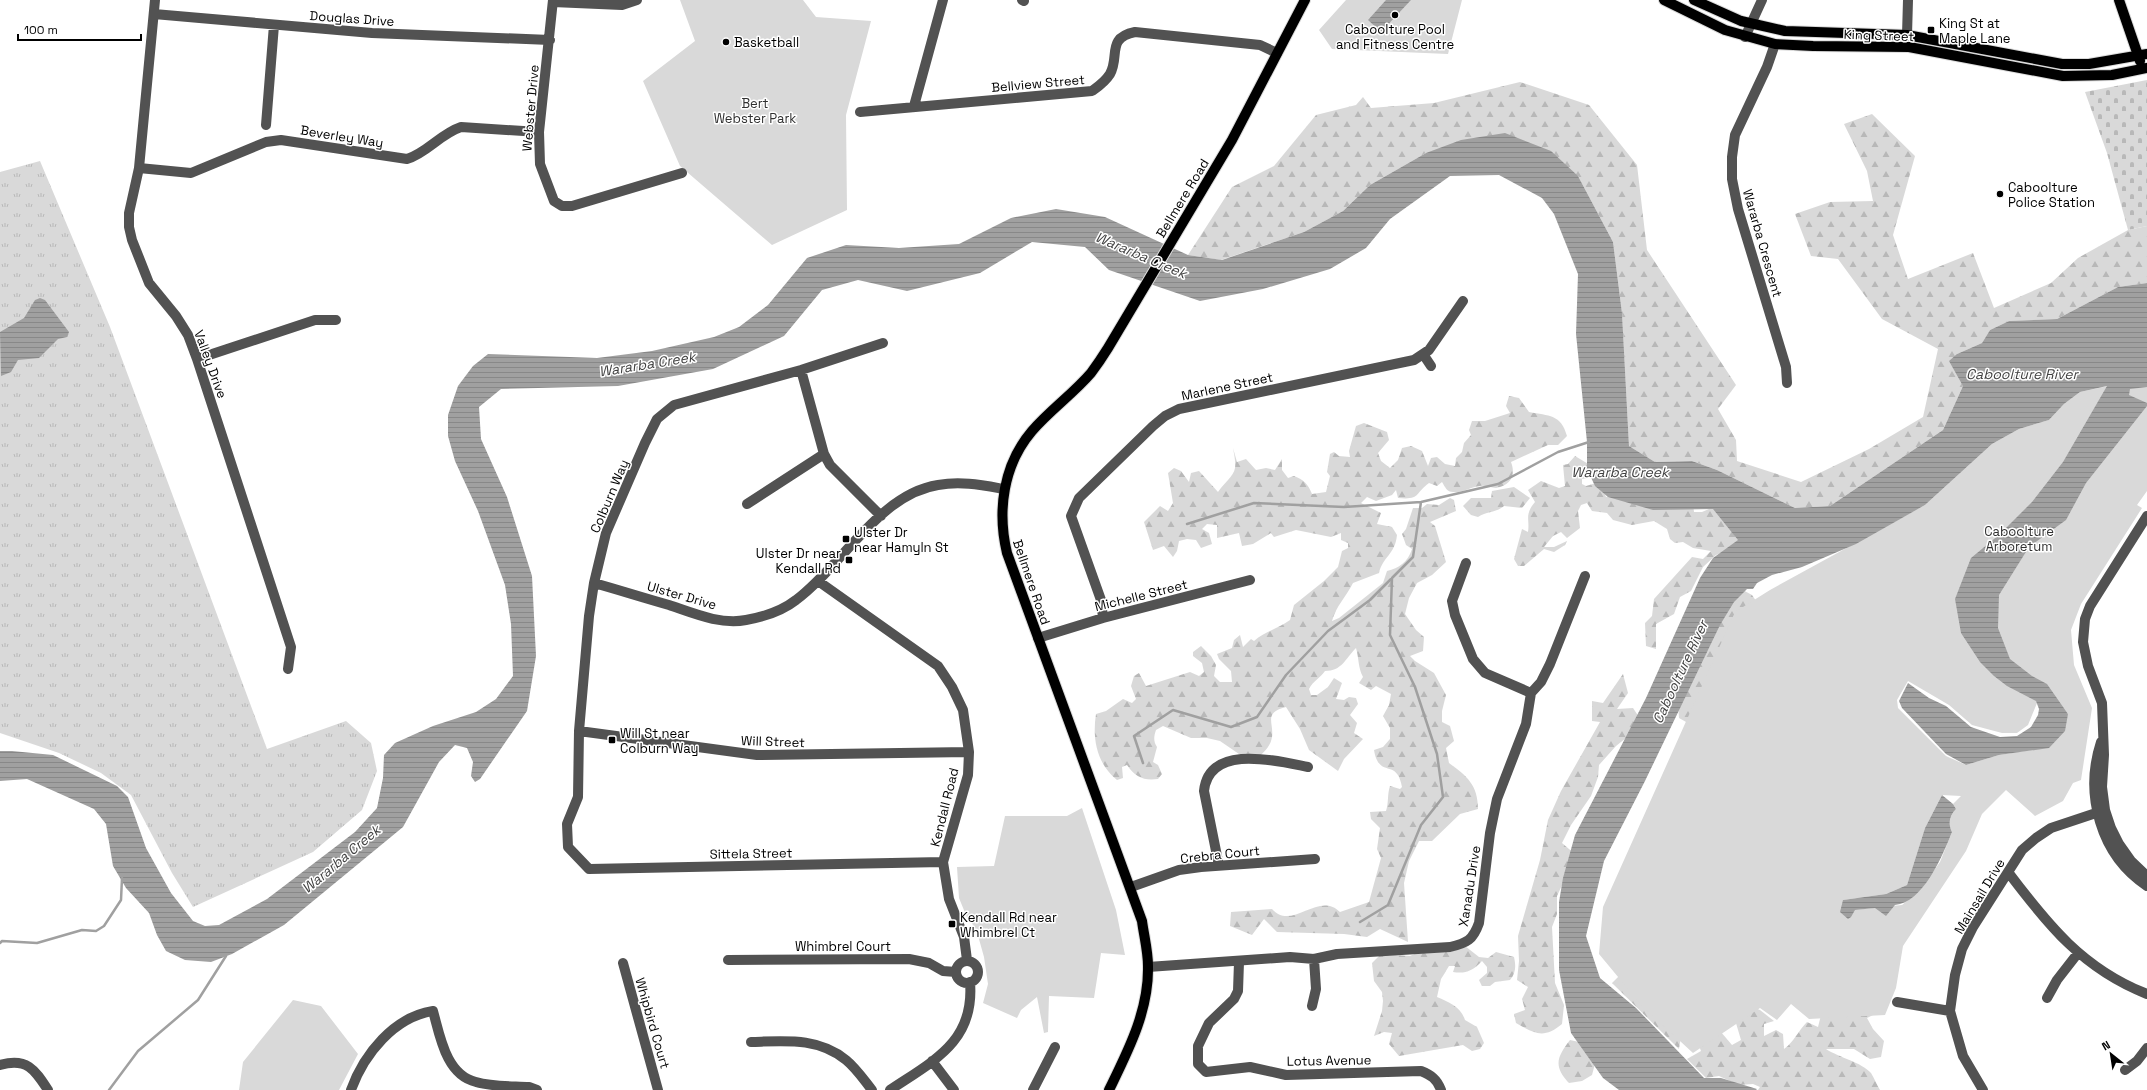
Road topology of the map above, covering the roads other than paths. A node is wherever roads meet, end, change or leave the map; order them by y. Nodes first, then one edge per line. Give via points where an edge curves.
1 (155, 0) edge
2 (636, 0) edge
3 (943, 0) edge
4 (1305, 0) edge
5 (1664, 0) edge
6 (1694, 0) edge
7 (1762, 0) edge
8 (1908, 0) edge
9 (2119, 0) edge
10 (553, 1) edge
11 (154, 14) junction
12 (1751, 24) junction
13 (274, 25) junction
14 (1906, 35) junction
15 (1745, 37) junction
16 (550, 40) junction
17 (1775, 44) junction
18 (1277, 53) junction
19 (2143, 55) edge
20 (2145, 68) edge
21 (914, 106) junction
22 (860, 112) dead end
23 (266, 125) dead end
24 (539, 132) junction
25 (139, 168) junction
26 (682, 173) dead end
27 (1463, 301) dead end
28 (336, 320) dead end
29 (883, 343) dead end
30 (1423, 354) junction
31 (197, 358) junction
32 (1431, 366) dead end
33 (801, 370) junction
34 (1786, 383) dead end
35 (824, 454) junction
36 (1004, 489) junction
37 (747, 504) dead end
38 (881, 516) junction
39 (2147, 516) edge
40 (1466, 562) dead end
41 (1585, 576) dead end
42 (1250, 580) dead end
43 (818, 581) junction
44 (594, 583) junction
45 (1103, 618) junction
46 (1038, 638) junction
47 (288, 669) dead end
48 (1532, 694) junction
49 (579, 731) junction
50 (969, 752) junction
51 (1308, 767) dead end
52 (2101, 811) junction
53 (568, 847) joint
54 (1315, 859) dead end
55 (944, 862) junction
56 (1219, 866) junction
57 (2008, 872) junction
58 (2147, 876) edge
59 (2147, 886) edge
60 (1131, 887) junction
61 (2078, 953) junction
62 (1314, 959) junction
63 (728, 960) dead end
64 (967, 960) junction
65 (1239, 962) junction
66 (623, 963) dead end
67 (1148, 966) junction
68 (956, 972) junction
69 (970, 982) junction
70 (2147, 994) edge
71 (2047, 998) dead end
72 (1897, 1002) dead end
73 (1312, 1006) dead end
74 (1950, 1011) junction
75 (751, 1042) dead end
76 (1055, 1047) dead end
77 (2147, 1048) edge
78 (932, 1061) junction
79 (0, 1065) edge
80 (2124, 1070) dead end
81 (48, 1090) edge
82 (351, 1090) edge
83 (537, 1090) edge
84 (658, 1090) edge
85 (872, 1090) edge
86 (890, 1090) edge
87 (954, 1090) edge
88 (1033, 1090) edge
89 (1109, 1090) edge
90 (1441, 1090) edge
91 (1983, 1090) edge

1 - 11 street, Valley Drive
2 - 10 street via 622,5
3 - 21 street
4 - 18 main road, Bellmere Road
5 - 15 main road, King Street
6 - 12 main road, King Street
7 - 12 street
8 - 14 street
9 - 19 main road
10 - 16 street, Webster Drive
11 - 13 street, Douglas Drive
11 - 25 street, Valley Drive
12 - 14 main road, King Street via 1805,33 1862,32
12 - 15 street
13 - 16 street, Douglas Drive via 372,33
13 - 23 street
14 - 19 main road, King Street via 2062,64 2089,64
15 - 17 main road, King Street
16 - 24 street, Webster Drive
17 - 20 main road, King Street via 1909,47 2063,76 2105,75
17 - 34 street, Wararba Crescent via 1767,68 1735,135 1732,172 1738,209 1786,367
18 - 21 street, Bellview Street via 1260,45 1135,32 1121,38 1114,47 1111,73 1092,91
18 - 36 main road, Bellmere Road via 1232,140 1108,348 1091,373 1031,432 1019,450
19 - 20 main road
21 - 22 street, Bellview Street
24 - 25 street, Beverley Way via 461,127 452,130 418,156 407,159 281,140 266,142 192,173
24 - 26 street, Webster Drive via 540,164 544,180 554,201 562,206 572,206
25 - 31 street, Valley Drive via 129,213 132,240 148,284 176,316 188,335
27 - 30 street, Marlene Street via 1439,337
28 - 31 street via 315,320
29 - 33 street, Colburn Way
30 - 32 street
30 - 45 street, Marlene Street via 1414,360 1179,409 1165,416 1079,498 1070,516 1101,600
31 - 47 street, Valley Drive via 291,647
33 - 35 street
33 - 44 street, Colburn Way via 674,405 657,419 606,533
35 - 37 street
35 - 38 street via 830,466
36 - 38 street, Ulster Drive via 960,483 936,485 917,491
36 - 46 main road, Bellmere Road via 1003,537
38 - 43 street, Ulster Drive
39 - 52 street via 2090,606 2083,631 2084,655 2102,703 2104,756
40 - 48 street via 1452,601 1473,659 1485,673
41 - 48 street, Xanadu Drive via 1550,664
42 - 45 street, Michelle Street
43 - 44 street, Ulster Drive via 796,601 777,611 745,620 717,620
43 - 50 street, Kendall Road via 938,666 963,710
44 - 49 street, Colburn Way
45 - 46 street, Michelle Street
46 - 60 main road, Bellmere Road
48 - 62 street, Xanadu Drive via 1526,724 1497,799 1490,833 1479,923 1475,935 1464,943 1450,946 1337,954
49 - 50 street, Will Street via 757,756
49 - 53 street, Colburn Way via 578,797 567,824
50 - 55 street, Kendall Road via 968,775
51 - 56 street via 1262,758 1231,761 1211,771 1205,780 1204,791
52 - 57 street, Mainsail Drive via 2051,828 2022,850
52 - 58 street via 2131,861
52 - 59 street via 2108,843 2130,872
53 - 55 street, Sittela Street via 589,869
54 - 56 street, Crebra Court
55 - 64 street, Kendall Road via 948,899 964,937
56 - 60 street, Crebra Court via 1179,870
57 - 61 street via 2053,929
57 - 74 street, Mainsail Drive via 1962,949
60 - 67 main road, Bellmere Road via 1142,921
61 - 70 street via 2109,975
61 - 71 street
62 - 65 street, Xanadu Drive via 1290,957
62 - 73 street via 1316,989
63 - 68 street, Whimbrel Court via 909,959 929,963 943,971
64 - 68 street via 959,964
64 - 69 street via 973,962 978,970 977,976
65 - 67 street, Xanadu Drive
65 - 90 street, Lotus Avenue via 1238,991 1234,999 1209,1023 1198,1046 1198,1064 1206,1072 1250,1067 1286,1074 1421,1071 1431,1075
66 - 84 street, Whipbird Court
67 - 89 main road, Bellmere Road via 1145,999 1136,1033
68 - 69 street via 962,982
69 - 78 street via 970,1006 964,1028 952,1046
72 - 74 street
74 - 91 street, Mainsail Drive via 1963,1056
75 - 85 street via 803,1041 827,1047 846,1060
76 - 88 street
77 - 80 street
78 - 86 street
78 - 87 street
79 - 81 street via 21,1063 36,1072
82 - 83 street via 363,1063 376,1046 410,1018 433,1011 442,1046 452,1064 463,1076 474,1082

